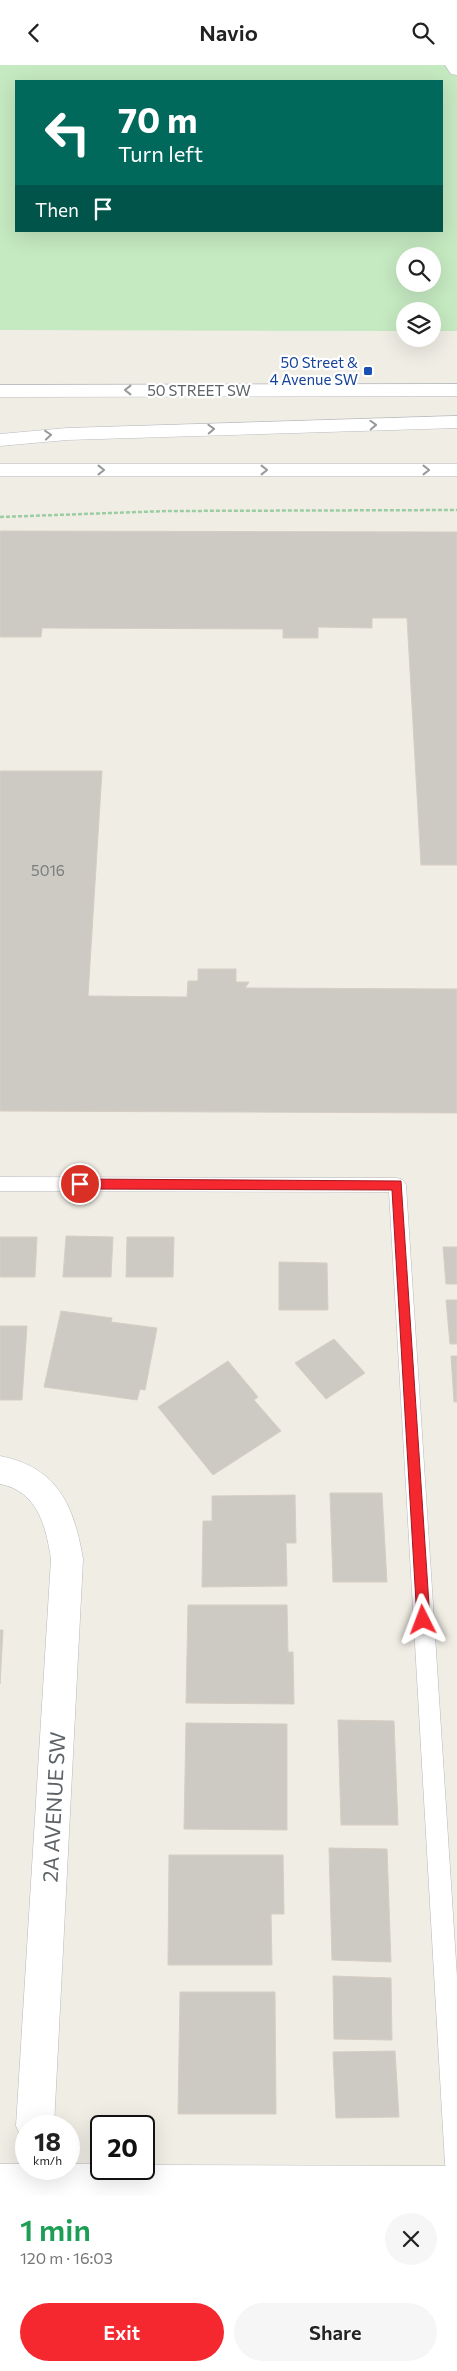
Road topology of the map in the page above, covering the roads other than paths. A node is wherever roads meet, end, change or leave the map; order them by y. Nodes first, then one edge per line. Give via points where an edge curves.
1 (452, 65) edge
2 (457, 70) edge
3 (457, 390) edge
4 (0, 391) edge
5 (457, 423) edge
6 (0, 441) edge
7 (0, 470) edge
8 (457, 470) edge
9 (0, 1184) edge
10 (0, 1471) edge
11 (36, 2115) edge
12 (457, 2164) edge
13 (24, 2183) edge
14 (457, 2185) edge

1 - 2 main road
3 -> 4 main road, 50 STREET SW
6 -> 5 main road via 76,433
7 -> 8 main road
9 - 12 lane via 397,1185
10 - 11 main road, 2A AVENUE SW via 28,1480 44,1492 57,1509 67,1559
13 - 14 main road

